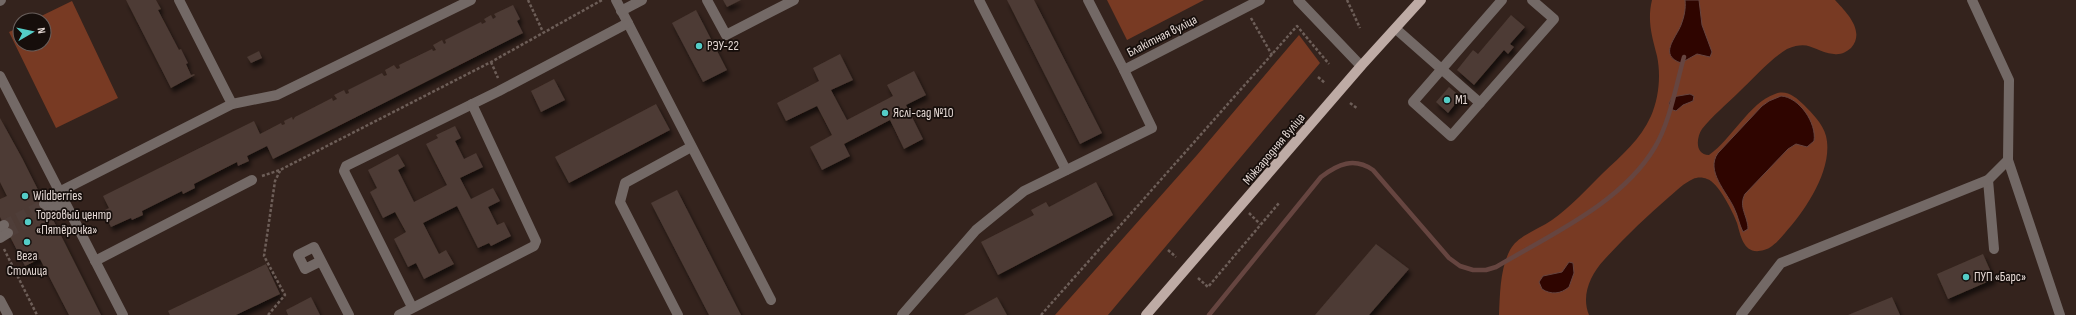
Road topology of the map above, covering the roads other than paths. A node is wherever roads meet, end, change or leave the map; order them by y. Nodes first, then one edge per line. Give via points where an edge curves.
1 (180, 0) edge
2 (471, 0) edge
3 (616, 0) edge
4 (642, 0) edge
5 (707, 0) edge
6 (794, 0) edge
7 (979, 0) edge
8 (1088, 0) edge
9 (1260, 0) edge
10 (1298, 0) edge
11 (1421, 0) edge
12 (1502, 0) edge
13 (1532, 0) edge
14 (1972, 0) edge
15 (621, 11) junction
16 (628, 23) junction
17 (1396, 29) junction
18 (1361, 66) junction
19 (1442, 69) junction
20 (1124, 70) junction
21 (0, 76) edge
22 (1480, 103) junction
23 (232, 104) junction
24 (472, 104) junction
25 (691, 147) junction
26 (2008, 160) junction
27 (1066, 170) junction
28 (252, 180) road end
29 (1988, 180) junction
30 (62, 197) junction
31 (46, 208) tunnel mouth
32 (1994, 250) dead end
33 (95, 261) junction
34 (321, 261) dead end
35 (0, 300) edge
36 (771, 300) dead end
37 (412, 307) junction
38 (8, 315) edge
39 (123, 315) edge
40 (349, 315) edge
41 (399, 315) edge
42 (678, 315) edge
43 (902, 315) edge
44 (1146, 315) edge
45 (1741, 315) edge
46 (2060, 315) edge

1 - 23 street
2 - 23 street via 278,95
3 - 15 street
4 - 15 street
5 - 6 street via 726,35
7 - 27 street
8 - 20 street, Блакітная вуліца
9 - 20 street, Блакітная вуліца
10 - 18 street
11 - 17 main road, Міжгародняя вуліца
12 - 19 street
13 - 22 street via 1554,19
14 - 26 street via 2009,80
15 - 16 street
16 - 24 street
16 - 25 street
17 - 18 main road, Міжгародняя вуліца
17 - 19 street
18 - 44 main road, Міжгародняя вуліца
19 - 22 street
19 - 22 street via 1413,102 1451,136
20 - 27 street via 1152,128
21 - 30 street
23 - 30 street
24 - 37 street via 536,241 534,246
24 - 37 street via 349,163 344,171
25 - 36 street
25 - 42 street via 624,183 620,202
26 - 29 street
26 - 46 street
27 - 43 street via 1024,191 976,230
28 - 33 street
29 - 32 street
29 - 45 street via 1781,263
30 - 31 street
30 - 33 street
33 - 39 street
34 - 40 street
35 - 38 street
37 - 41 street

